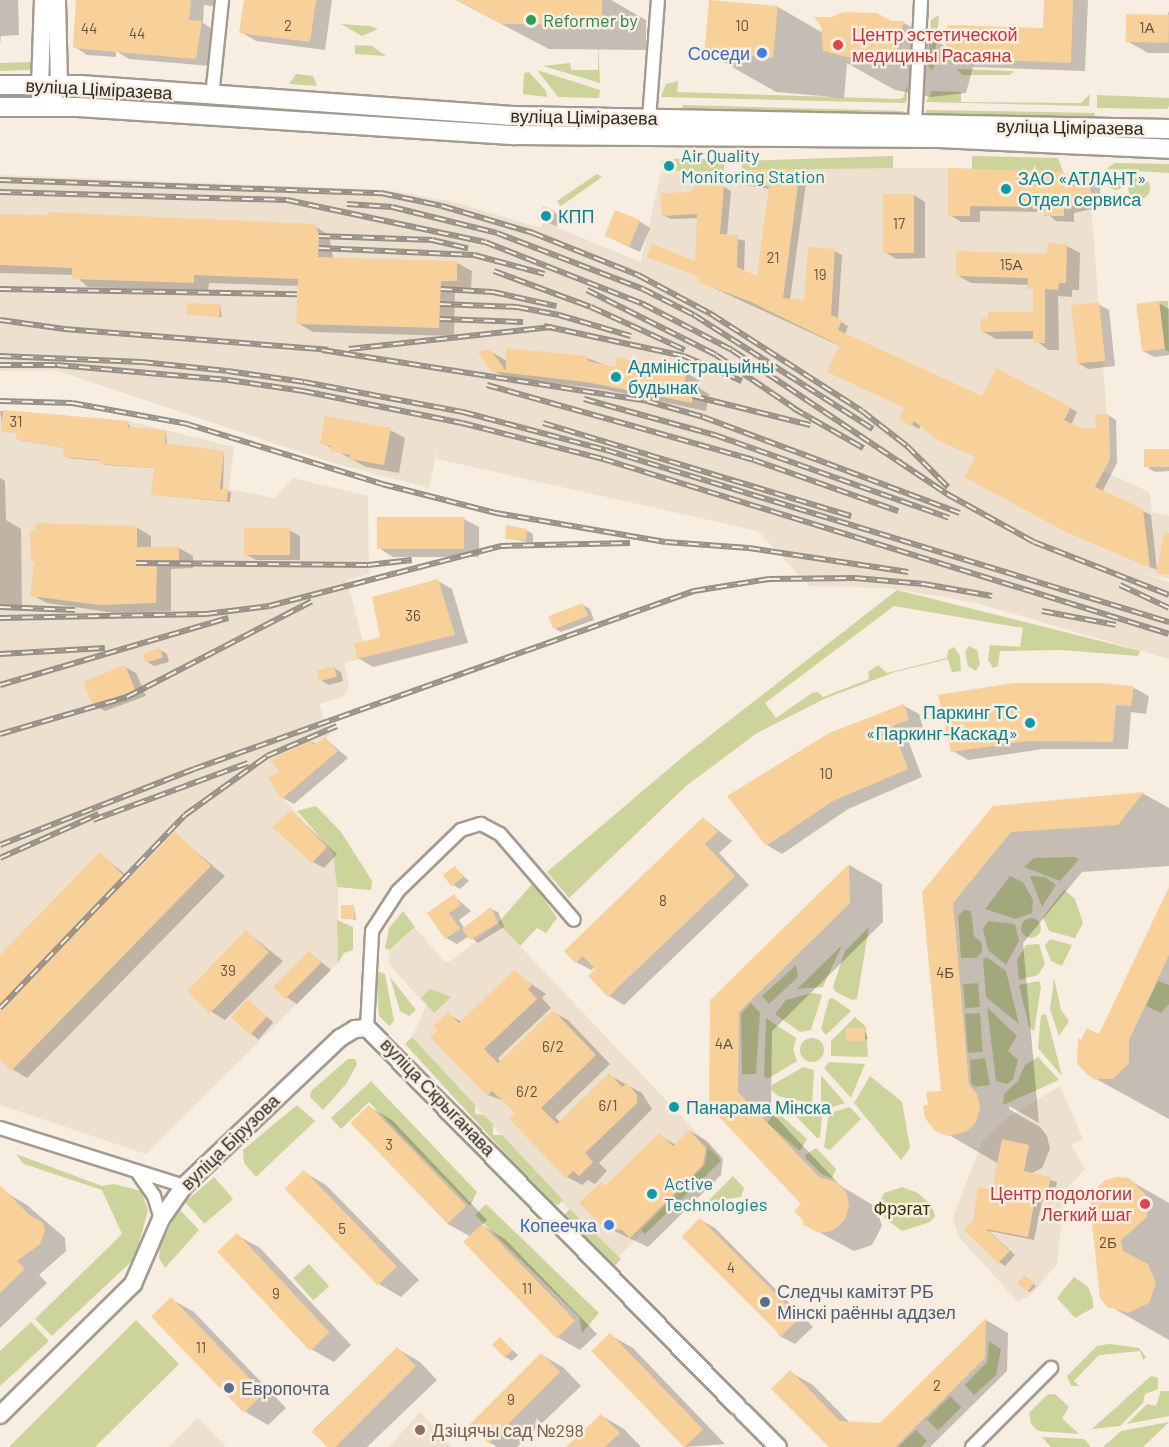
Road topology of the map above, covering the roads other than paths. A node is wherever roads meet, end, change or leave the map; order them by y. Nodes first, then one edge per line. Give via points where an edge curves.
1 (43, 0) edge
2 (57, 0) edge
3 (222, 0) edge
4 (658, 0) edge
5 (921, 0) edge
6 (40, 84) junction
7 (59, 84) junction
8 (0, 86) edge
9 (212, 97) junction
10 (0, 107) edge
11 (49, 107) junction
12 (649, 119) junction
13 (915, 124) junction
14 (1169, 129) edge
15 (1169, 149) edge
16 (574, 920) dead end
17 (367, 1028) junction
18 (0, 1128) edge
19 (138, 1173) junction
20 (184, 1186) junction
21 (161, 1219) junction
22 (1051, 1368) dead end
23 (0, 1414) edge
24 (778, 1447) edge
25 (972, 1447) edge

1 - 6 street
2 - 7 street
3 - 9 street
4 - 12 street
5 - 13 street
6 - 7 main road, вуліца Ціміразева
6 - 8 main road, вуліца Ціміразева
6 - 11 street
7 - 9 main road, вуліца Ціміразева
7 - 11 street
9 - 12 main road, вуліца Ціміразева via 513,116
10 - 11 main road, вуліца Ціміразева
11 - 15 main road, вуліца Ціміразева via 514,135 939,138
12 - 13 main road, вуліца Ціміразева
13 - 14 main road, вуліца Ціміразева
16 - 17 street, вуліца Скрыганава via 500,834 481,824 461,830 398,891 372,931
17 - 20 street, вуліца Бірузова via 355,1029 340,1038
17 - 24 street, вуліца Скрыганава
18 - 19 street
19 - 20 street
19 - 21 street via 154,1196
20 - 21 street, вуліца Бірузова
21 - 23 street, вуліца Бірузова via 133,1284
22 - 25 street

